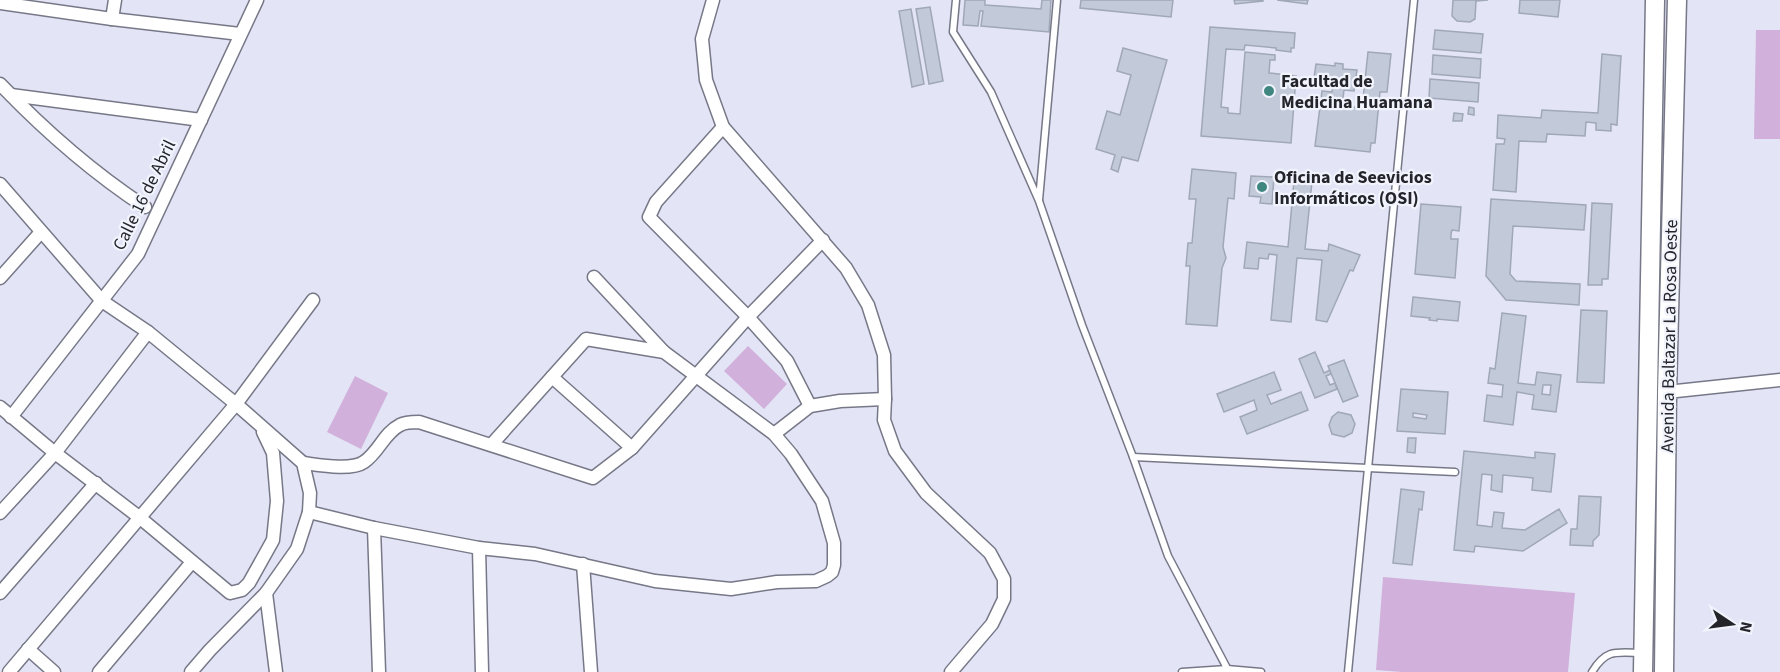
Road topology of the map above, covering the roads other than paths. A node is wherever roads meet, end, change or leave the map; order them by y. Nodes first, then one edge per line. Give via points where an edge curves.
1 (115, 0) edge
2 (257, 0) edge
3 (713, 0) edge
4 (956, 0) edge
5 (1058, 0) edge
6 (1414, 0) edge
7 (1655, 0) edge
8 (1677, 0) edge
9 (0, 3) edge
10 (112, 19) junction
11 (240, 34) junction
12 (0, 84) edge
13 (12, 95) junction
14 (201, 120) junction
15 (723, 127) junction
16 (0, 184) edge
17 (1039, 201) junction
18 (145, 207) dead end
19 (41, 232) junction
20 (823, 240) junction
21 (0, 278) edge
22 (594, 278) dead end
23 (314, 300) dead end
24 (102, 301) junction
25 (748, 317) junction
26 (147, 332) junction
27 (664, 352) junction
28 (697, 375) junction
29 (552, 377) junction
30 (1780, 380) edge
31 (1667, 392) junction
32 (885, 399) junction
33 (236, 404) junction
34 (810, 406) junction
35 (0, 407) edge
36 (11, 417) junction
37 (260, 426) junction
38 (774, 434) junction
39 (492, 444) junction
40 (632, 448) junction
41 (55, 453) junction
42 (1133, 457) junction
43 (303, 463) junction
44 (1368, 468) junction
45 (1455, 472) dead end
46 (96, 483) junction
47 (309, 512) junction
48 (0, 513) edge
49 (139, 517) junction
50 (374, 528) junction
51 (479, 548) junction
52 (192, 562) junction
53 (583, 564) junction
54 (0, 592) edge
55 (267, 593) junction
56 (28, 649) junction
57 (1644, 653) junction
58 (1228, 671) edge
59 (9, 672) edge
60 (54, 672) edge
61 (99, 672) edge
62 (191, 672) edge
63 (276, 672) edge
64 (379, 672) edge
65 (482, 672) edge
66 (591, 672) edge
67 (951, 672) edge
68 (1182, 672) edge
69 (1261, 672) edge
70 (1348, 672) edge
71 (1592, 672) edge
72 (1643, 672) edge
73 (1664, 672) edge

1 - 10 street
2 - 11 street, Calle 16 de Abril
3 - 15 street via 702,39 705,80
4 - 17 lane via 952,32 991,92
5 - 17 lane
6 - 44 lane
7 - 57 street, Avenida Baltazar La Rosa Oeste
8 - 31 street, Avenida Baltazar La Rosa Oeste
9 - 10 street
10 - 11 street
11 - 14 street, Calle 16 de Abril
12 - 13 street
13 - 14 street
13 - 18 street via 109,183
14 - 24 street, Calle 16 de Abril via 138,254
15 - 20 street
15 - 25 street via 656,202 649,217
16 - 19 street
17 - 42 lane
19 - 21 street
19 - 24 street
20 - 25 street
20 - 32 street via 868,305 884,355
22 - 27 street
23 - 33 street
24 - 26 street
24 - 36 street, Calle 16 de Abril
25 - 28 street
25 - 34 street via 787,361
26 - 33 street
26 - 41 street
27 - 28 street
27 - 29 street via 586,339
28 - 38 street
28 - 40 street
29 - 39 street
29 - 40 street
30 - 31 street
31 - 73 street, Avenida Baltazar La Rosa Oeste
32 - 34 street
32 - 67 street via 884,420 895,451 926,493 990,553 1004,579 1005,598 992,624
33 - 37 street
33 - 49 street
34 - 38 street
35 - 36 street
36 - 41 street
37 - 43 street
37 - 52 street via 273,453 277,501 273,540 249,583 236,593 230,593
38 - 53 street via 822,501 834,543 834,564 827,576 816,581 731,589 655,580
39 - 40 street via 593,478
39 - 43 street via 419,422 401,424 363,463
41 - 46 street
41 - 48 street
42 - 44 lane
42 - 58 lane via 1168,556
43 - 47 street via 310,493
44 - 45 lane
44 - 70 lane
46 - 49 street
46 - 54 street
47 - 50 street
47 - 55 street via 297,549
49 - 52 street
49 - 56 street
50 - 51 street
50 - 64 street
51 - 53 street
51 - 65 street
52 - 61 street
53 - 66 street
55 - 62 street
55 - 63 street
56 - 59 street
56 - 60 street
57 - 71 lane via 1614,652
57 - 72 street, Avenida Baltazar La Rosa Oeste
58 - 68 lane
58 - 69 lane

